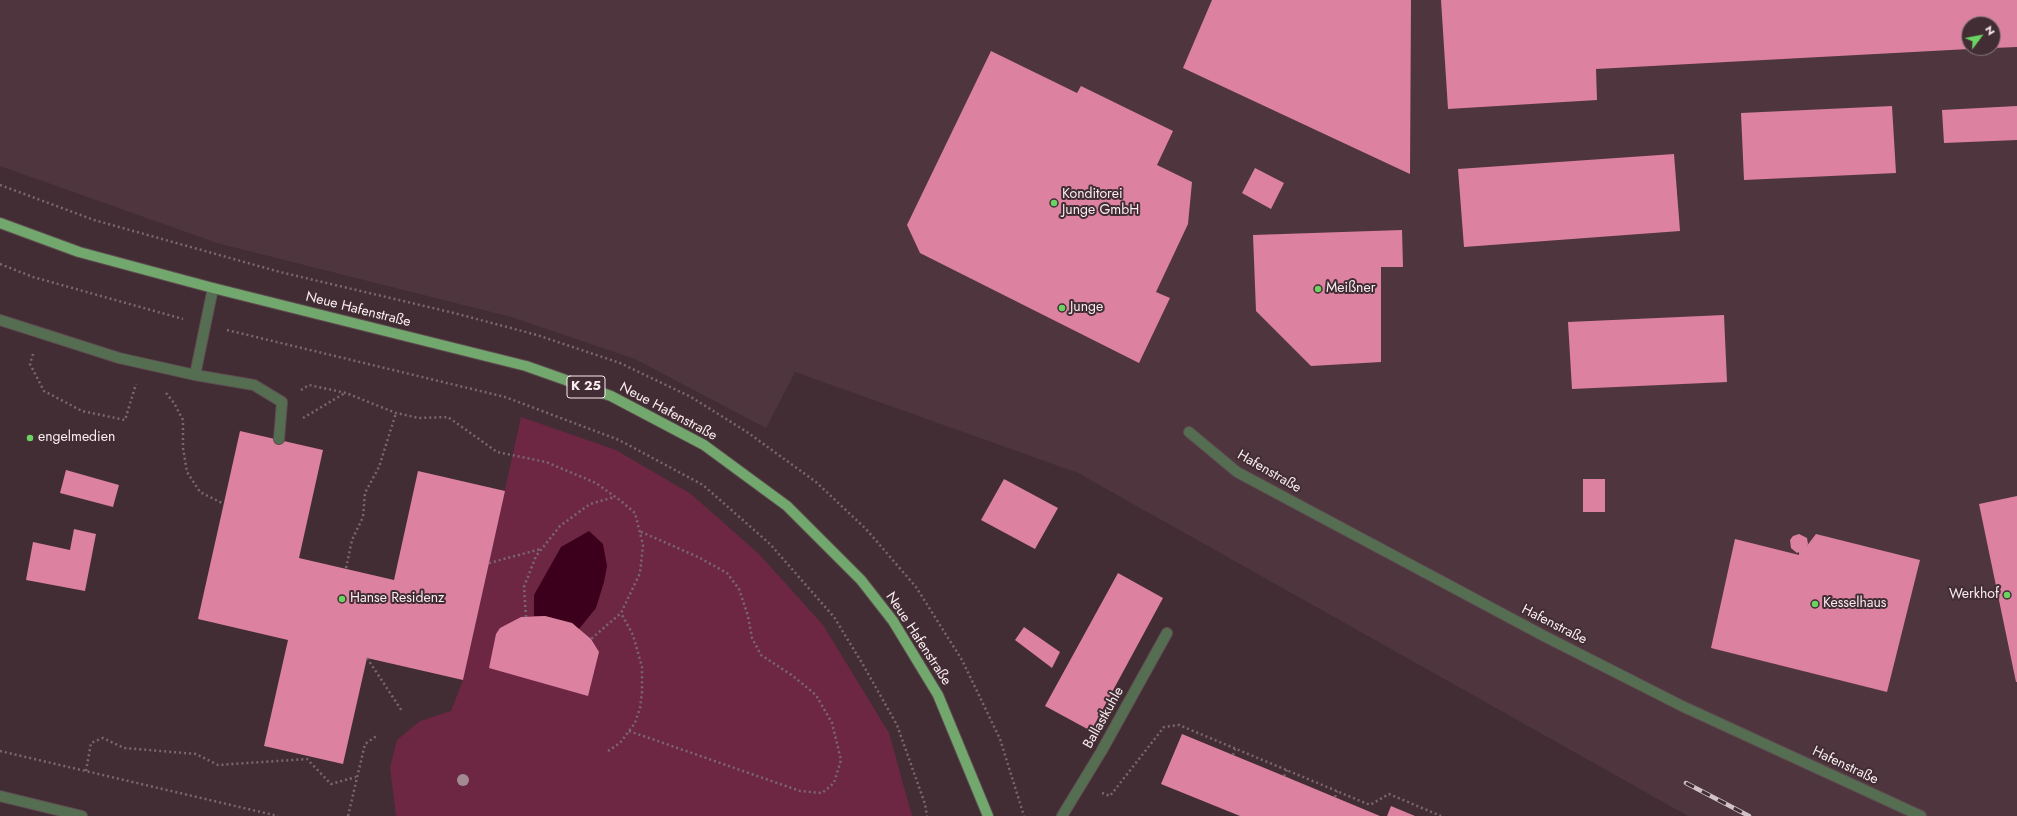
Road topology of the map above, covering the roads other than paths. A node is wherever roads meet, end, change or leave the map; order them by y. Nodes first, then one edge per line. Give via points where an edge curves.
1 (0, 223) edge
2 (213, 288) junction
3 (0, 320) edge
4 (195, 375) junction
5 (1189, 432) dead end
6 (280, 436) road end
7 (1167, 633) dead end
8 (0, 796) edge
9 (82, 816) edge
10 (988, 816) edge
11 (1062, 816) edge
12 (1921, 816) edge

1 - 2 main road, Neue Hafenstraße / K 25 via 79,252
2 - 4 street
2 - 10 main road, Neue Hafenstraße / K 25 via 526,366 612,396 704,445 787,506 862,580 893,621 938,695
3 - 4 street via 142,363
4 - 6 street via 254,385 282,402
5 - 12 street, Hafenstraße via 1237,472 1544,636 1682,706
7 - 11 street, Ballastkuhle
8 - 9 street

